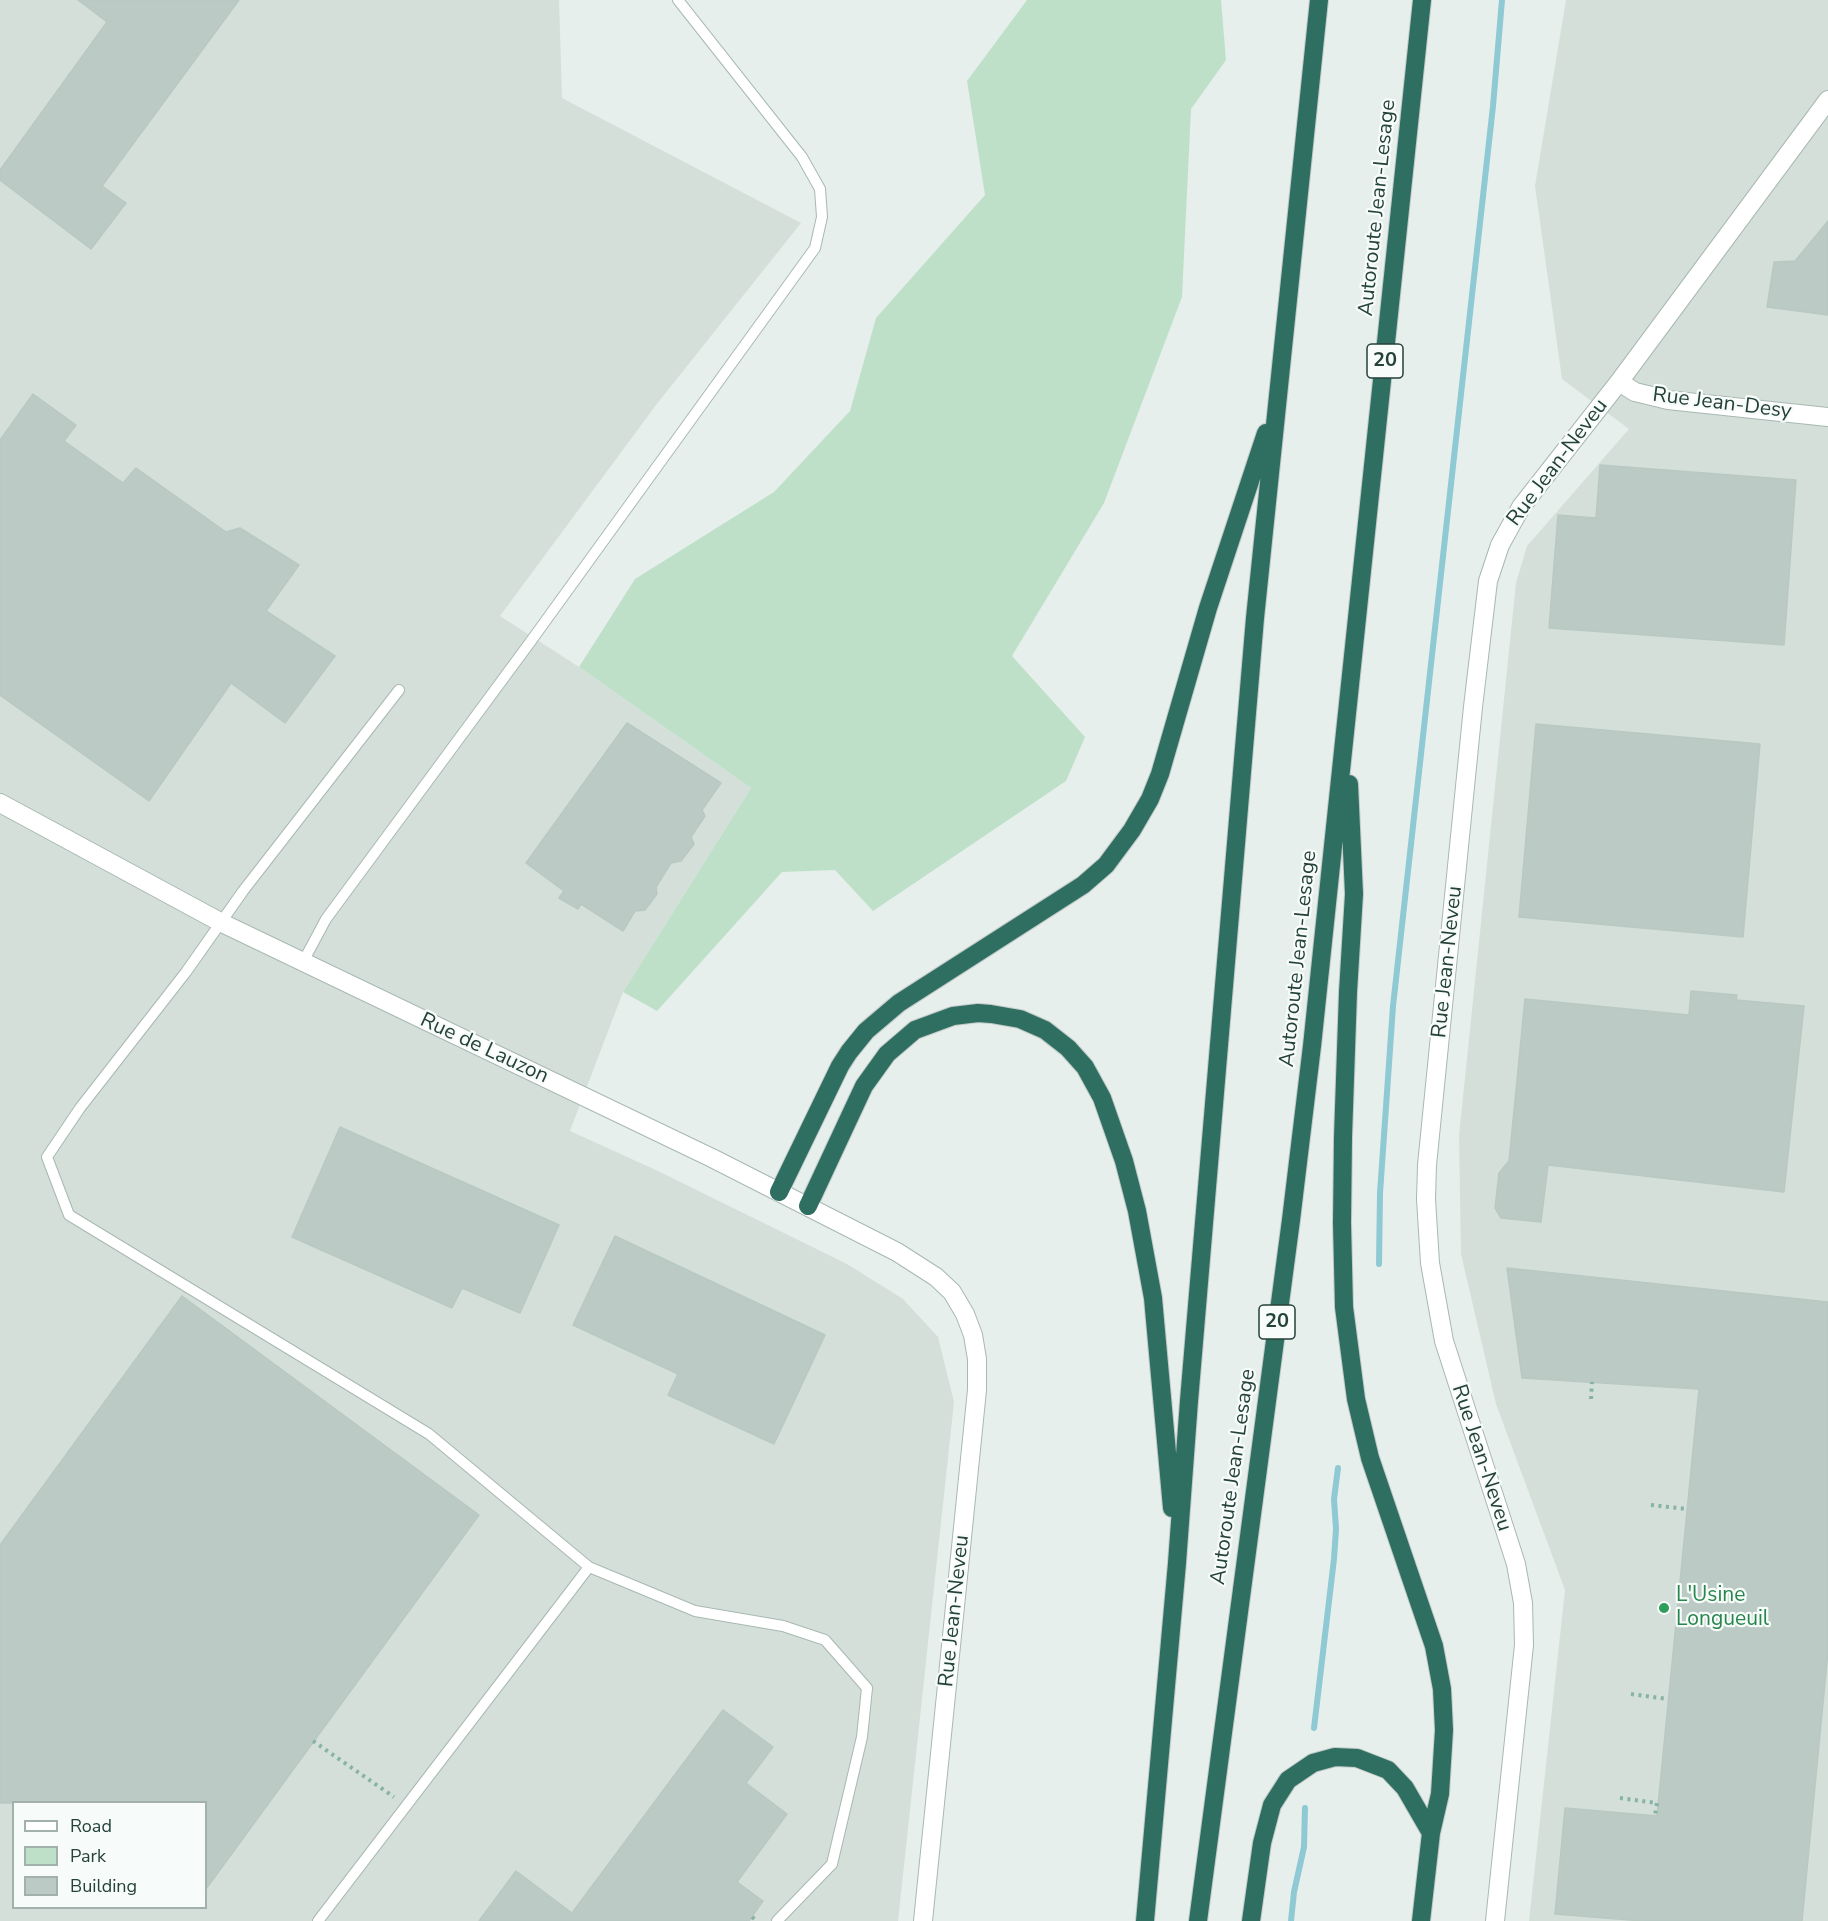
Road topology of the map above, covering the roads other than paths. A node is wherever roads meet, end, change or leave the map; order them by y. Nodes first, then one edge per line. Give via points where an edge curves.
1 (678, 0) edge
2 (1319, 0) edge
3 (1422, 0) edge
4 (1828, 100) edge
5 (1619, 382) junction
6 (1277, 400) junction
7 (1828, 417) edge
8 (399, 690) dead end
9 (1347, 721) junction
10 (0, 803) edge
11 (222, 923) junction
12 (303, 962) junction
13 (779, 1192) junction
14 (808, 1206) junction
15 (960, 1303) joint
16 (1177, 1563) junction
17 (589, 1567) junction
18 (1431, 1833) junction
19 (318, 1921) edge
20 (777, 1921) edge
21 (922, 1921) edge
22 (1145, 1921) edge
23 (1198, 1921) edge
24 (1251, 1921) edge
25 (1420, 1921) edge
26 (1495, 1921) edge

1 - 12 lane via 802,157 820,189 822,218 814,248 326,919
2 - 6 highway, Autoroute Jean-Lesage
3 - 9 highway, Autoroute Jean-Lesage / 20
4 - 5 street, Rue Jean-Neveu
5 - 7 street, Rue Jean-Desy via 1635,392 1668,400
5 - 26 street, Rue Jean-Neveu via 1521,507 1491,570 1480,639 1427,1165 1428,1248 1442,1332 1516,1564 1524,1609 1524,1645
6 - 13 highway via 1208,608 1160,774 1132,831 1110,860 1083,885 899,1003 866,1031 840,1066
6 - 16 highway, Autoroute Jean-Lesage via 1255,618
8 - 11 lane
9 - 18 highway via 1354,894 1344,1104 1344,1307 1356,1399 1368,1452 1434,1646 1442,1689 1443,1770
9 - 23 highway, Autoroute Jean-Lesage / 20 via 1291,1220
10 - 11 street, Rue de Lauzon
11 - 12 street, Rue de Lauzon
11 - 17 lane via 47,1157 69,1215 429,1434
12 - 13 street, Rue de Lauzon
13 - 14 street, Rue de Lauzon
14 - 15 street, Rue de Lauzon via 919,1265
14 - 16 highway via 864,1086 887,1053 915,1030 953,1016 991,1014 1020,1019 1045,1030 1068,1048 1085,1067 1102,1098 1137,1211 1153,1298
15 - 21 street, Rue Jean-Neveu via 976,1348 977,1390
16 - 22 highway, Autoroute Jean-Lesage
17 - 19 lane
17 - 20 lane via 695,1611 783,1626 825,1640 867,1688 862,1737 832,1864
18 - 24 highway via 1405,1788 1388,1770 1357,1758 1335,1757 1303,1768 1282,1787 1268,1816
18 - 25 highway

